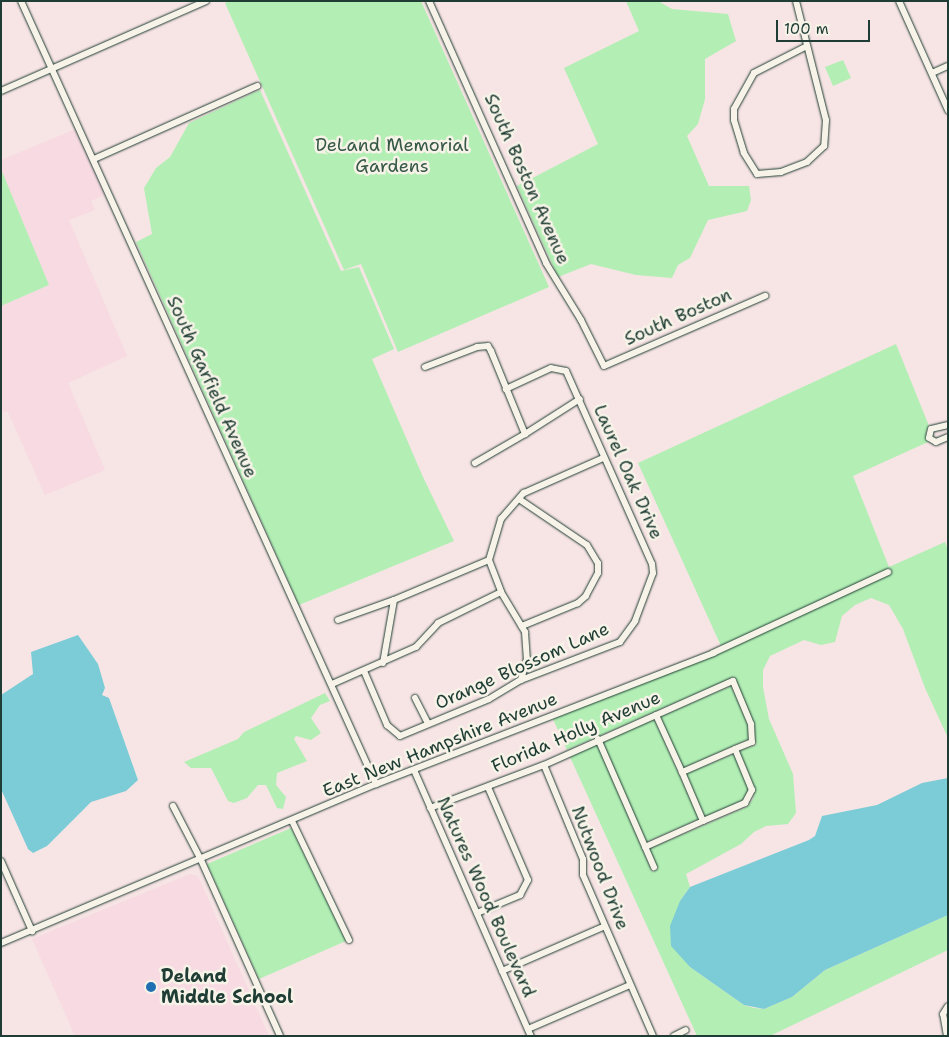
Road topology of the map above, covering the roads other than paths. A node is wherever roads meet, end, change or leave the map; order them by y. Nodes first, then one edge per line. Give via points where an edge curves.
1 (21, 1) edge
2 (206, 1) edge
3 (429, 1) edge
4 (796, 1) edge
5 (899, 1) edge
6 (806, 47) junction
7 (948, 66) edge
8 (52, 69) junction
9 (932, 73) junction
10 (257, 86) dead end
11 (1, 91) edge
12 (948, 110) edge
13 (94, 159) junction
14 (765, 296) dead end
15 (604, 366) joint
16 (425, 367) dead end
17 (506, 389) junction
18 (580, 399) junction
19 (948, 425) edge
20 (525, 434) junction
21 (948, 437) edge
22 (603, 458) junction
23 (475, 463) dead end
24 (519, 498) junction
25 (489, 560) junction
26 (888, 572) dead end
27 (501, 592) junction
28 (394, 600) junction
29 (644, 603) joint
30 (338, 620) dead end
31 (522, 626) junction
32 (383, 663) junction
33 (364, 671) junction
34 (521, 680) junction
35 (332, 684) junction
36 (415, 698) dead end
37 (656, 714) junction
38 (428, 724) junction
39 (598, 740) junction
40 (735, 749) junction
41 (544, 765) junction
42 (414, 770) junction
43 (682, 772) junction
44 (376, 784) junction
45 (488, 787) junction
46 (173, 806) dead end
47 (430, 808) junction
48 (292, 821) junction
49 (704, 821) junction
50 (645, 847) junction
51 (201, 860) junction
52 (1, 861) edge
53 (654, 867) dead end
54 (477, 913) junction
55 (605, 926) junction
56 (32, 931) junction
57 (349, 940) dead end
58 (1, 943) edge
59 (502, 971) junction
60 (630, 985) junction
61 (948, 1006) edge
62 (528, 1029) junction
63 (686, 1030) dead end
64 (280, 1036) edge
65 (531, 1036) edge
66 (653, 1036) edge
67 (674, 1036) edge
68 (947, 1036) edge

1 - 8 street, South Garfield Avenue
2 - 8 street
3 - 15 street, South Boston Avenue via 546,263 581,320
4 - 6 street
5 - 9 street
6 - 6 street via 826,120 824,146 807,162 781,172 758,174 744,154 734,109 754,73
7 - 9 street
8 - 11 street
8 - 13 street, South Garfield Avenue
9 - 12 street
10 - 13 street
13 - 35 street, South Garfield Avenue
14 - 15 street, South Boston
16 - 17 street via 449,355 488,346
17 - 18 street, Laurel Oak Drive via 551,368 566,372
17 - 20 street
18 - 20 street
18 - 22 street, Laurel Oak Drive
19 - 21 street via 931,429 929,438 936,442
20 - 23 street
22 - 24 street
22 - 29 street, Laurel Oak Drive via 652,564 653,574
24 - 25 street via 501,519
24 - 31 street via 587,545 598,563 598,573 586,596 578,603
25 - 27 street
25 - 28 street
26 - 42 street, East New Hampshire Avenue via 713,653
27 - 31 street
27 - 32 street via 438,623 416,647
28 - 30 street
28 - 32 street
29 - 34 street, Orange Blossom Lane via 620,642
31 - 34 street via 527,659
32 - 33 street
33 - 35 street
33 - 38 street, Orange Blossom Lane via 387,725 395,734 400,736
34 - 38 street, Orange Blossom Lane via 489,700
35 - 44 street, South Garfield Avenue
36 - 38 street
37 - 39 street, Florida Holly Avenue
37 - 40 street, Florida Holly Avenue via 733,681 751,724 752,742
37 - 43 street
39 - 41 street, Florida Holly Avenue
39 - 50 street
40 - 43 street
40 - 49 street via 752,790 750,797 745,803
41 - 45 street, Florida Holly Avenue
41 - 55 street, Nutwood Drive via 584,859 583,875
42 - 44 street, East New Hampshire Avenue
42 - 47 street, Natures Wood Boulevard
43 - 49 street
44 - 48 street, East New Hampshire Avenue
45 - 47 street, Florida Holly Avenue
45 - 54 street via 528,880 524,891 513,899
46 - 51 street
47 - 54 street, Natures Wood Boulevard
48 - 51 street, East New Hampshire Avenue
48 - 57 street
49 - 50 street
50 - 53 street
51 - 56 street, East New Hampshire Avenue
51 - 64 street
52 - 56 street
54 - 59 street, Natures Wood Boulevard
55 - 59 street
55 - 60 street, Nutwood Drive
56 - 58 street, East New Hampshire Avenue
59 - 62 street, Natures Wood Boulevard
60 - 62 street
60 - 66 street, Nutwood Drive
61 - 68 street via 943,1014
62 - 65 street, Natures Wood Boulevard
63 - 67 street

